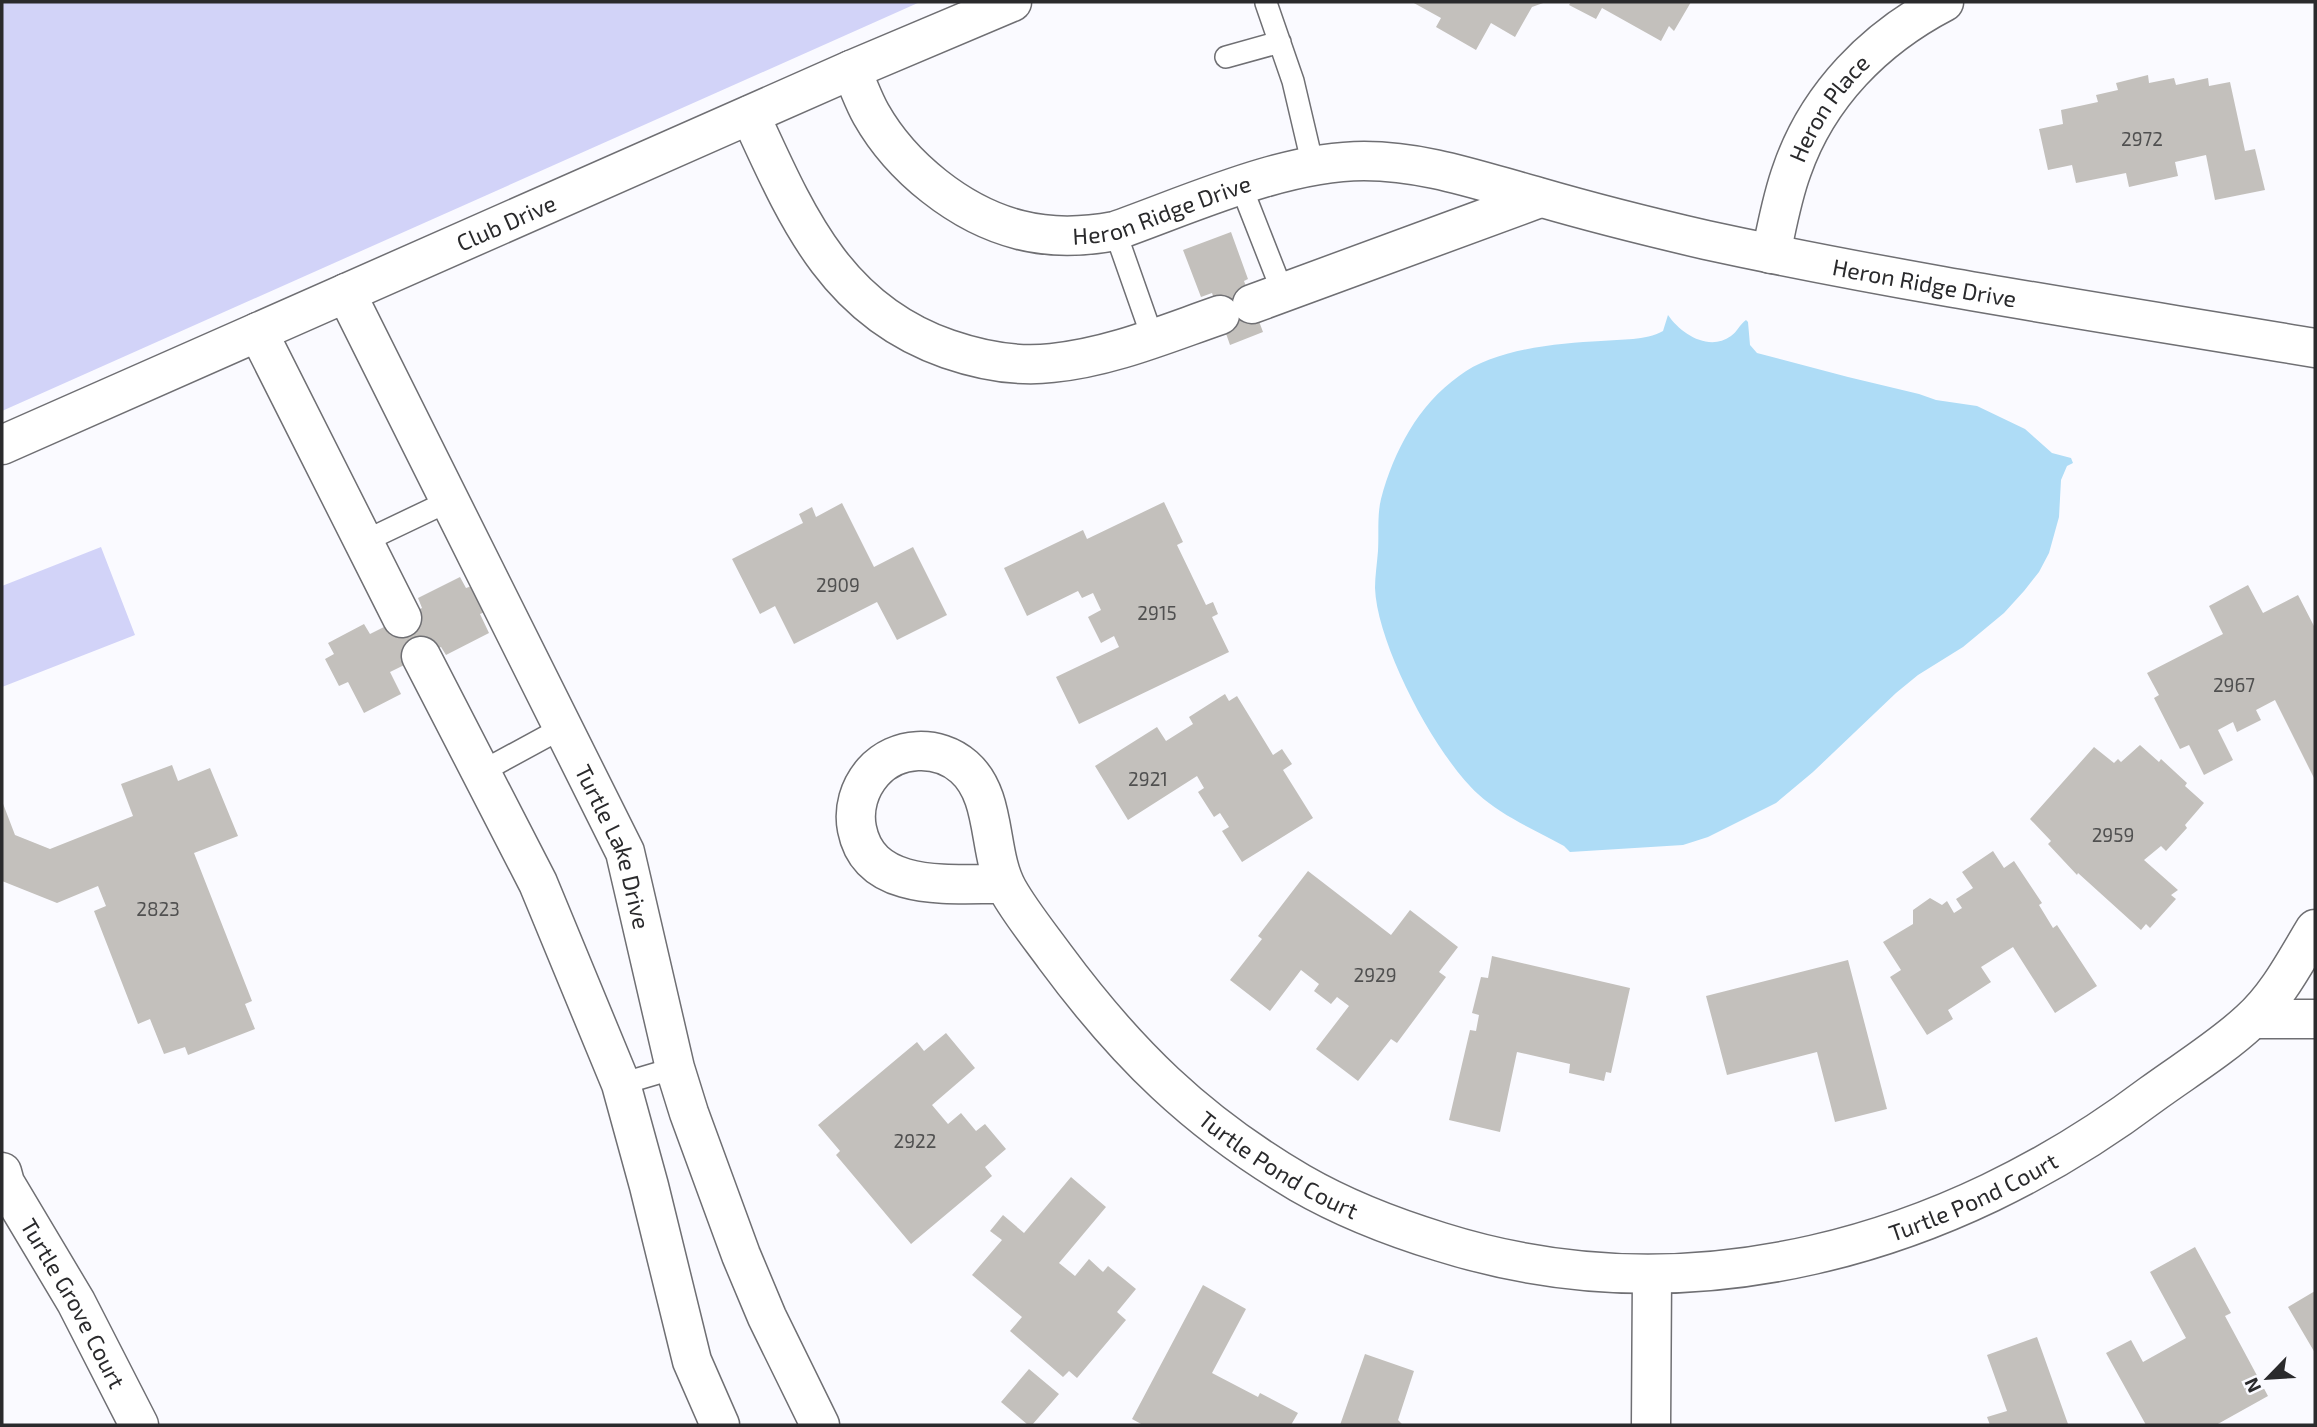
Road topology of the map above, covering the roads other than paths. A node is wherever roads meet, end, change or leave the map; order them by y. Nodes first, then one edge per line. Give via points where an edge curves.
1 (1012, 2) edge
2 (1944, 2) edge
3 (1266, 3) edge
4 (1280, 42) junction
5 (1226, 57) dead end
6 (851, 70) junction
7 (750, 115) junction
8 (1314, 166) junction
9 (1241, 186) junction
10 (1540, 198) junction
11 (1115, 231) junction
12 (1771, 254) junction
13 (346, 293) junction
14 (1251, 304) junction
15 (258, 332) junction
16 (1153, 339) junction
17 (2315, 348) edge
18 (2, 445) edge
19 (449, 501) junction
20 (363, 542) junction
21 (402, 618) dead end
22 (421, 656) dead end
23 (562, 728) junction
24 (481, 772) junction
25 (1004, 884) dead end
26 (2315, 929) edge
27 (2253, 1019) junction
28 (2315, 1019) edge
29 (675, 1068) junction
30 (621, 1084) junction
31 (3, 1179) edge
32 (1652, 1275) junction
33 (139, 1425) edge
34 (720, 1425) edge
35 (820, 1425) edge
36 (1651, 1425) edge

1 - 6 street, Club Drive
2 - 12 street, Heron Place via 1878,45 1814,121 1792,169
3 - 4 lane
4 - 5 lane
4 - 8 lane
6 - 7 street, Club Drive
6 - 11 street, Heron Ridge Drive via 871,114 894,147 927,180 970,209 1018,230 1046,235 1077,237
7 - 13 street, Club Drive
7 - 16 street via 788,199 816,247 855,294 906,330 976,358 1032,364 1107,354
8 - 9 street, Heron Ridge Drive
8 - 10 street, Heron Ridge Drive via 1363,161 1424,165
9 - 11 street, Heron Ridge Drive
9 - 14 lane
10 - 12 street, Heron Ridge Drive
10 - 14 street
11 - 16 lane
12 - 17 street, Heron Ridge Drive
13 - 15 street, Club Drive
13 - 19 street, Turtle Lake Drive
14 - 16 street
15 - 18 street, Club Drive
15 - 20 street
19 - 20 lane
19 - 23 street, Turtle Lake Drive
20 - 21 street
22 - 24 street
23 - 24 lane
23 - 29 street, Turtle Lake Drive via 625,852
24 - 30 street via 538,883
25 - 32 street, Turtle Pond Court via 1130,1051 1219,1130 1303,1185 1389,1226 1469,1251 1552,1268
26 - 27 street, Turtle Pond Court via 2288,975
27 - 28 street
27 - 32 street, Turtle Pond Court via 2069,1151 1947,1213 1812,1255 1737,1269
29 - 30 lane
29 - 35 street, Turtle Lake Drive via 766,1317
30 - 34 street via 692,1360
31 - 33 street, Turtle Grove Court via 76,1302
32 - 36 street

